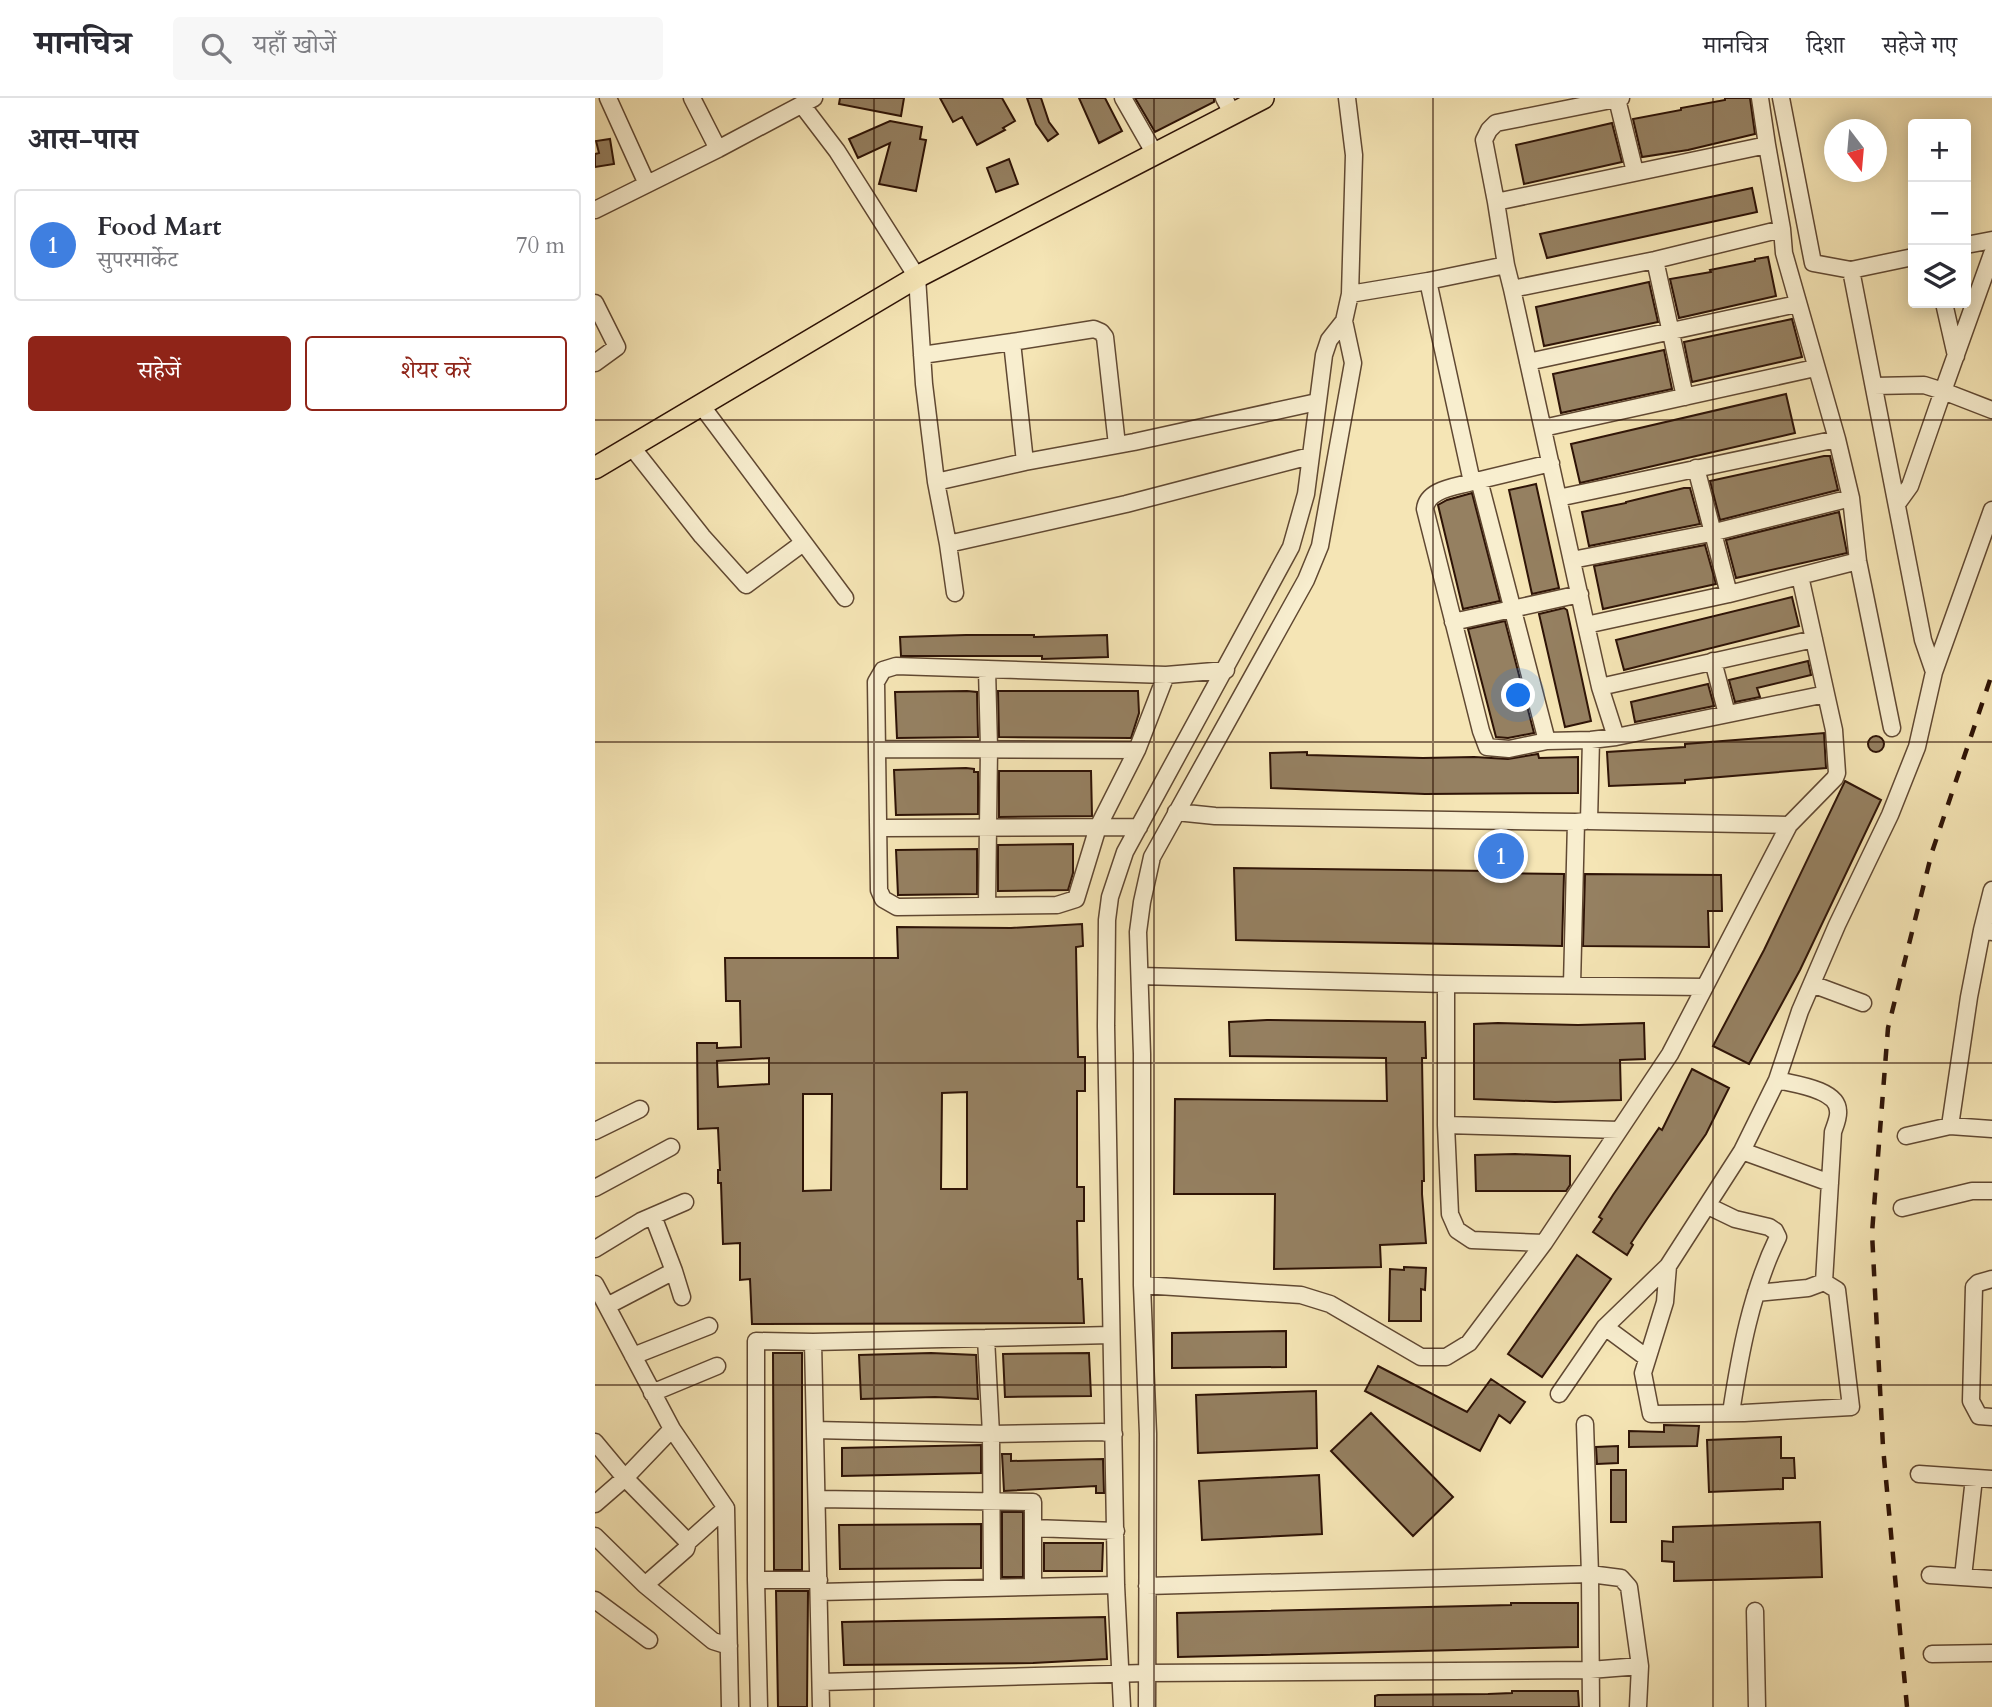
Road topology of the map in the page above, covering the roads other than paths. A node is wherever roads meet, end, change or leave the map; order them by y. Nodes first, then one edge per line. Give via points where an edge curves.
1 (608, 98) edge
2 (692, 98) edge
3 (1123, 98) edge
4 (1263, 98) edge
5 (1347, 98) edge
6 (1619, 98) edge
7 (1760, 98) edge
8 (1781, 98) edge
9 (808, 102) edge
10 (1228, 106) edge
11 (1767, 145) junction
12 (718, 149) junction
13 (1155, 154) junction
14 (1635, 172) junction
15 (647, 184) junction
16 (1496, 202) junction
17 (595, 210) edge
18 (1781, 229) junction
19 (1992, 240) edge
20 (1971, 244) edge
21 (1992, 254) edge
22 (1908, 258) edge
23 (1655, 260) junction
24 (1506, 265) junction
25 (1851, 270) junction
26 (917, 277) junction
27 (1428, 281) junction
28 (1512, 289) junction
29 (1350, 294) junction
30 (595, 303) edge
31 (1797, 304) junction
32 (1945, 308) edge
33 (1344, 321) junction
34 (1672, 331) junction
35 (1012, 342) junction
36 (922, 355) junction
37 (1955, 356) junction
38 (1528, 362) junction
39 (595, 363) edge
40 (1815, 368) junction
41 (1874, 386) junction
42 (1943, 391) junction
43 (1685, 397) junction
44 (1317, 402) junction
45 (701, 405) junction
46 (1992, 410) edge
47 (1543, 428) junction
48 (1837, 439) junction
49 (1117, 445) junction
50 (631, 446) junction
51 (1310, 456) junction
52 (1025, 461) junction
53 (1551, 463) junction
54 (595, 468) edge
55 (1696, 468) junction
56 (1476, 481) junction
57 (936, 482) junction
58 (1558, 498) junction
59 (1851, 498) junction
60 (1897, 504) junction
61 (1992, 510) edge
62 (1711, 533) junction
63 (803, 543) junction
64 (948, 544) junction
65 (1572, 560) junction
66 (1859, 561) junction
67 (1800, 576) junction
68 (955, 593) dead end
69 (1580, 594) junction
70 (1729, 594) junction
71 (845, 598) dead end
72 (1514, 608) junction
73 (1453, 622) junction
74 (1586, 625) junction
75 (1814, 639) junction
76 (1713, 662) junction
77 (987, 669) junction
78 (1226, 670) junction
79 (1934, 672) junction
80 (1166, 675) junction
81 (1600, 687) junction
82 (1826, 694) junction
83 (1727, 714) junction
84 (1892, 727) dead end
85 (1616, 737) junction
86 (1591, 740) junction
87 (1547, 741) junction
88 (989, 748) junction
89 (878, 749) junction
90 (1137, 750) junction
91 (1176, 812) junction
92 (1583, 821) junction
93 (1789, 825) junction
94 (988, 827) junction
95 (1098, 827) junction
96 (1139, 827) junction
97 (880, 828) junction
98 (1992, 890) edge
99 (987, 905) junction
100 (1987, 931) edge
101 (1140, 976) junction
102 (1446, 984) junction
103 (1812, 984) junction
104 (1572, 985) junction
105 (1705, 987) junction
106 (1863, 1003) dead end
107 (1777, 1080) junction
108 (640, 1109) dead end
109 (1446, 1125) junction
110 (1950, 1126) junction
111 (1992, 1129) edge
112 (1619, 1130) junction
113 (595, 1131) edge
114 (1906, 1136) dead end
115 (671, 1147) dead end
116 (1742, 1151) junction
117 (1830, 1183) junction
118 (595, 1188) edge
119 (1992, 1191) edge
120 (685, 1202) dead end
121 (1708, 1206) junction
122 (1902, 1208) dead end
123 (653, 1216) junction
124 (1543, 1243) junction
125 (595, 1249) edge
126 (1668, 1266) junction
127 (674, 1271) junction
128 (1992, 1279) edge
129 (1823, 1282) junction
130 (595, 1284) edge
131 (1142, 1285) junction
132 (1756, 1293) junction
133 (682, 1297) dead end
134 (607, 1306) junction
135 (709, 1326) dead end
136 (1605, 1327) junction
137 (1111, 1335) junction
138 (986, 1338) junction
139 (813, 1342) junction
140 (633, 1356) junction
141 (1647, 1358) junction
142 (717, 1366) dead end
143 (653, 1393) junction
144 (1559, 1394) dead end
145 (1731, 1413) junction
146 (1992, 1417) edge
147 (1585, 1424) dead end
148 (671, 1429) junction
149 (815, 1430) junction
150 (991, 1434) junction
151 (1114, 1434) junction
152 (595, 1441) edge
153 (1919, 1474) dead end
154 (625, 1478) junction
155 (1974, 1478) junction
156 (1992, 1479) edge
157 (817, 1499) junction
158 (991, 1501) junction
159 (595, 1504) edge
160 (726, 1508) junction
161 (1033, 1528) junction
162 (1116, 1531) junction
163 (595, 1536) edge
164 (688, 1542) junction
165 (1590, 1574) junction
166 (1930, 1575) dead end
167 (1963, 1577) junction
168 (1992, 1579) edge
169 (756, 1580) junction
170 (1116, 1585) junction
171 (645, 1586) junction
172 (819, 1586) junction
173 (1147, 1586) junction
174 (1033, 1587) junction
175 (992, 1588) junction
176 (595, 1600) edge
177 (1755, 1611) dead end
178 (649, 1640) dead end
179 (729, 1646) junction
180 (1992, 1653) edge
181 (1933, 1654) dead end
182 (1640, 1666) junction
183 (1590, 1670) junction
184 (1146, 1673) junction
185 (1121, 1674) junction
186 (821, 1682) junction
187 (730, 1707) edge
188 (759, 1707) edge
189 (821, 1707) edge
190 (1122, 1707) edge
191 (1147, 1707) edge
192 (1591, 1707) edge
193 (1639, 1707) edge
194 (1757, 1707) edge

1 - 15 street
2 - 12 street
3 - 13 street
4 - 10 main road
5 - 29 street via 1354,155
6 - 14 street
6 - 16 street via 1496,123 1484,140
7 - 11 street
8 - 25 street via 1813,263
9 - 12 street
9 - 26 street
10 - 13 main road
11 - 14 street
11 - 18 street
12 - 15 street
13 - 26 main road
14 - 16 street
15 - 17 street
16 - 24 street
18 - 23 street
18 - 31 street
19 - 20 street
21 - 37 street
22 - 25 street
23 - 28 street
23 - 34 street
24 - 27 street
24 - 28 street
25 - 41 street
26 - 36 street
26 - 45 main road
27 - 29 street
27 - 56 street
28 - 38 street
29 - 33 street
30 - 39 street via 617,347
31 - 34 street
31 - 40 street
32 - 37 street
33 - 44 street via 1324,355
33 - 91 street via 1353,363 1320,546 1307,580
34 - 38 street
34 - 43 street
35 - 36 street
35 - 49 street via 1094,329 1101,332
35 - 52 street
36 - 57 street
37 - 42 street
38 - 47 street
40 - 43 street
40 - 48 street
41 - 42 street via 1924,385
41 - 60 street
42 - 46 street
42 - 60 street via 1910,486
43 - 47 street
44 - 49 street
44 - 51 street
45 - 50 main road
45 - 63 street
47 - 53 street
48 - 55 street
48 - 59 street
49 - 52 street
50 - 54 main road
50 - 63 street via 702,536 747,584
51 - 64 street
51 - 78 street via 1306,494 1291,547
52 - 57 street
53 - 56 street
53 - 58 street
55 - 58 street
55 - 62 street
56 - 72 street
56 - 73 street via 1431,495 1426,502
57 - 64 street
58 - 65 street
59 - 62 street
59 - 66 street
60 - 79 street via 1923,640
61 - 79 street
62 - 65 street
62 - 70 street
63 - 71 street
64 - 68 street
65 - 69 street
66 - 67 street
66 - 84 street
67 - 70 street
67 - 75 street
69 - 72 street
69 - 74 street
70 - 74 street
72 - 73 street
72 - 87 street
73 - 87 street via 1487,747 1509,749
74 - 81 street
75 - 76 street
75 - 82 street
76 - 81 street
76 - 83 street
77 - 80 street
77 - 88 street
77 - 89 street via 896,666 883,670 876,682
78 - 80 street
78 - 96 street
79 - 103 street via 1917,747
80 - 90 street
81 - 85 street
82 - 83 street
82 - 93 street via 1837,773
83 - 85 street
85 - 86 street
86 - 87 street
86 - 92 street
88 - 89 street
88 - 90 street
88 - 94 street
89 - 97 street
90 - 95 street
91 - 92 street
91 - 101 street via 1152,857 1142,902
92 - 93 street
92 - 104 street
93 - 105 street
94 - 95 street
94 - 97 street
94 - 99 street
95 - 96 street
95 - 99 street via 1076,899 1057,905
96 - 137 street via 1125,852 1108,919
97 - 99 street via 879,890 890,905
98 - 100 street
100 - 110 street via 1969,996
101 - 102 street
101 - 131 street
102 - 104 street
102 - 109 street
103 - 106 street
103 - 107 street
104 - 105 street
105 - 112 street via 1670,1054
107 - 116 street
107 - 117 street via 1820,1091 1836,1103 1839,1110
108 - 113 street
109 - 112 street
109 - 124 street via 1450,1214 1457,1230 1472,1240
110 - 111 street
110 - 114 street
112 - 124 street
115 - 118 street
116 - 117 street
116 - 121 street
117 - 129 street
119 - 122 street via 1972,1191
120 - 123 street
121 - 126 street
121 - 132 street via 1775,1231 1778,1237
123 - 125 street
123 - 127 street
124 - 131 street via 1469,1343 1446,1357 1421,1357 1330,1304 1301,1295
126 - 136 street
126 - 141 street via 1665,1302
127 - 133 street
127 - 134 street
128 - 146 street via 1974,1287 1971,1401 1979,1416
129 - 132 street
129 - 145 street via 1837,1290 1851,1407
130 - 134 street
131 - 173 street via 1148,1434
132 - 145 street
134 - 140 street
135 - 140 street
136 - 141 street
136 - 144 street
137 - 138 street
137 - 151 street
138 - 139 street
138 - 150 street
139 - 149 street
139 - 169 street via 756,1341
140 - 143 street
141 - 145 street via 1643,1373 1651,1414
142 - 143 street
143 - 148 street
147 - 165 street
148 - 154 street
148 - 160 street
149 - 150 street
149 - 157 street
150 - 151 street
150 - 158 street
151 - 162 street
152 - 154 street
153 - 155 street
154 - 159 street
154 - 164 street
155 - 156 street
155 - 167 street
157 - 158 street
157 - 172 street
158 - 161 street via 1033,1502
158 - 175 street
160 - 164 street
160 - 179 street
161 - 162 street
161 - 174 street
162 - 170 street
163 - 171 street
164 - 171 street
165 - 173 street
165 - 182 street via 1621,1578 1629,1587
165 - 183 street
166 - 167 street
167 - 168 street
169 - 172 street
169 - 188 street
170 - 174 street
170 - 185 street
171 - 179 street via 713,1641
172 - 175 street
172 - 186 street
173 - 184 street
174 - 175 street
176 - 178 street
177 - 194 street
179 - 187 street
180 - 181 street
182 - 183 street
182 - 193 street
183 - 184 street
183 - 192 street
184 - 185 street
184 - 191 street
185 - 186 street
185 - 190 street
186 - 189 street

